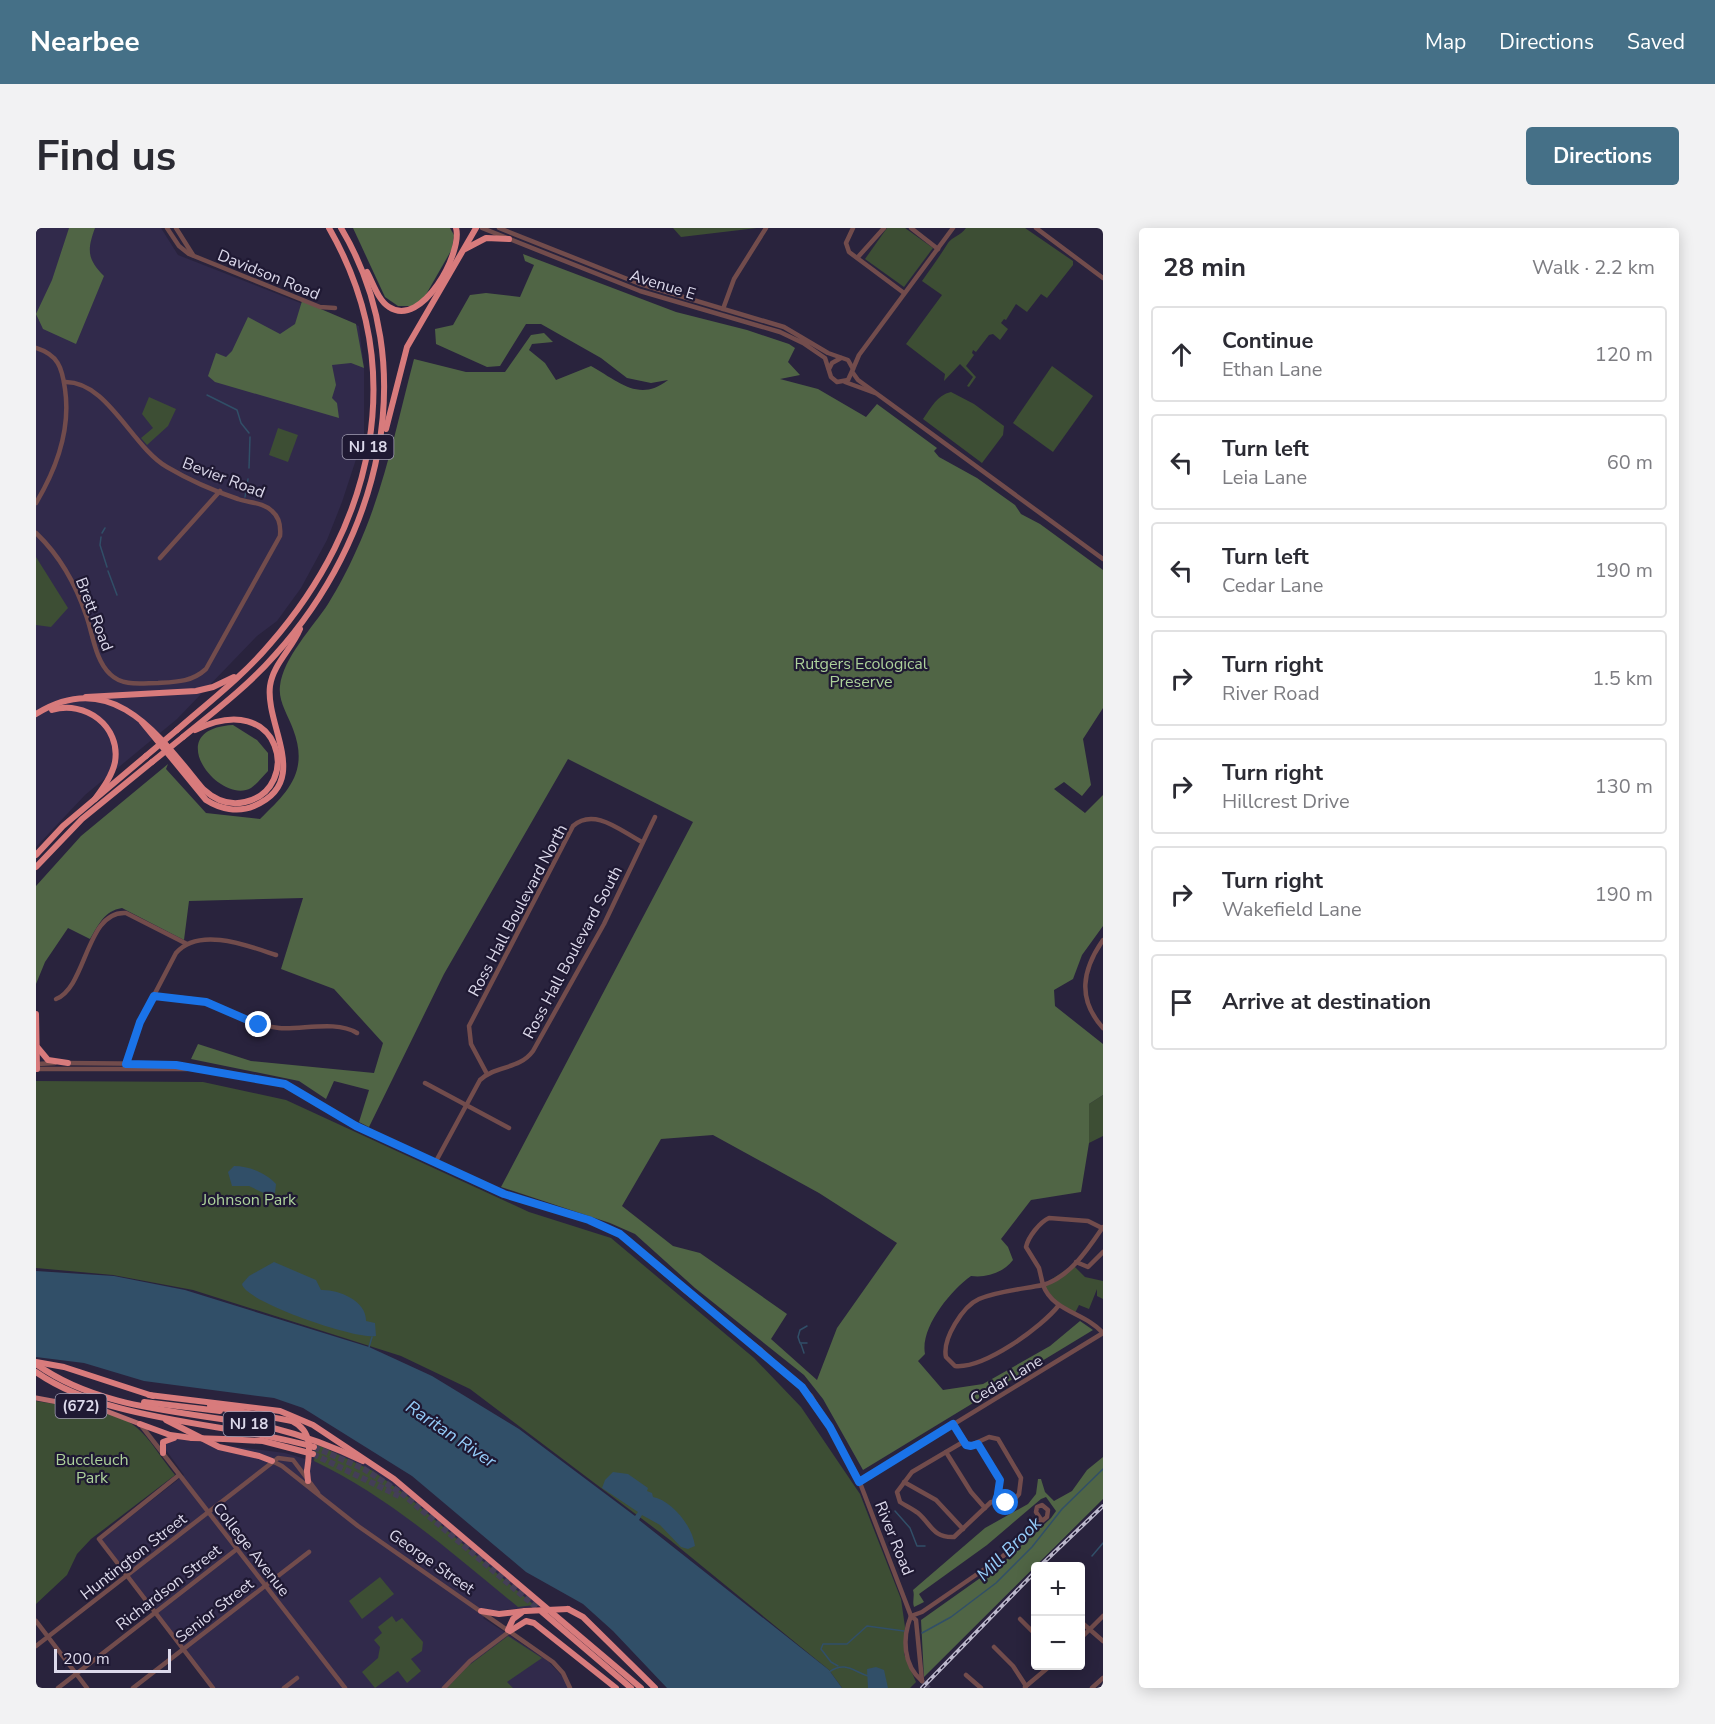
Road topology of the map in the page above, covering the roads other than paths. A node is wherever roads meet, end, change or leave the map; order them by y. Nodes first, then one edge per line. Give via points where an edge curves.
1 (167, 228) edge
2 (176, 228) edge
3 (330, 228) edge
4 (341, 228) edge
5 (456, 228) edge
6 (476, 228) edge
7 (482, 228) edge
8 (499, 228) edge
9 (766, 228) edge
10 (852, 228) edge
11 (911, 228) edge
12 (953, 228) edge
13 (1036, 228) edge
14 (882, 230) edge
15 (509, 239) junction
16 (938, 249) junction
17 (462, 251) junction
18 (195, 256) junction
19 (858, 257) junction
20 (361, 266) junction
21 (1103, 278) edge
22 (904, 293) junction
23 (335, 308) dead end
24 (723, 308) junction
25 (721, 314) junction
26 (36, 348) edge
27 (858, 355) junction
28 (843, 358) junction
29 (829, 369) junction
30 (853, 371) junction
31 (64, 382) junction
32 (845, 382) junction
33 (881, 395) junction
34 (379, 452) junction
35 (220, 491) junction
36 (36, 503) edge
37 (36, 533) edge
38 (160, 558) dead end
39 (1103, 559) edge
40 (301, 624) junction
41 (245, 670) junction
42 (110, 674) joint
43 (82, 699) junction
44 (37, 714) edge
45 (138, 717) junction
46 (185, 736) junction
47 (95, 799) junction
48 (655, 817) dead end
49 (642, 842) junction
50 (48, 852) junction
51 (36, 855) edge
52 (36, 867) edge
53 (36, 872) edge
54 (1103, 940) edge
55 (187, 944) junction
56 (276, 956) dead end
57 (154, 996) junction
58 (56, 999) dead end
59 (36, 1014) edge
60 (1103, 1028) edge
61 (357, 1033) dead end
62 (37, 1046) edge
63 (68, 1063) junction
64 (126, 1064) junction
65 (37, 1066) edge
66 (198, 1069) junction
67 (487, 1074) junction
68 (425, 1083) dead end
69 (465, 1106) junction
70 (509, 1128) dead end
71 (435, 1163) junction
72 (1103, 1227) edge
73 (1103, 1252) edge
74 (1076, 1262) junction
75 (1043, 1285) junction
76 (1059, 1305) junction
77 (1103, 1333) edge
78 (36, 1363) edge
79 (36, 1372) edge
80 (96, 1394) junction
81 (149, 1395) junction
82 (36, 1398) edge
83 (148, 1414) junction
84 (260, 1415) junction
85 (140, 1424) junction
86 (953, 1424) junction
87 (179, 1437) junction
88 (963, 1442) junction
89 (978, 1444) junction
90 (946, 1452) junction
91 (163, 1454) junction
92 (272, 1461) junction
93 (179, 1475) junction
94 (394, 1479) junction
95 (308, 1481) junction
96 (859, 1482) junction
97 (904, 1482) junction
98 (324, 1499) junction
99 (997, 1500) junction
100 (985, 1508) junction
101 (208, 1512) junction
102 (1042, 1521) dead end
103 (963, 1529) junction
104 (237, 1549) junction
105 (309, 1552) dead end
106 (127, 1574) junction
107 (265, 1586) junction
108 (481, 1611) junction
109 (155, 1612) junction
110 (542, 1612) tunnel mouth
111 (513, 1615) junction
112 (911, 1616) junction
113 (1103, 1617) edge
114 (1020, 1619) dead end
115 (36, 1621) edge
116 (1085, 1625) edge
117 (1031, 1630) edge
118 (1091, 1630) junction
119 (509, 1631) junction
120 (1085, 1635) edge
121 (48, 1637) junction
122 (1103, 1641) edge
123 (36, 1646) edge
124 (994, 1647) dead end
125 (183, 1649) junction
126 (1044, 1670) edge
127 (76, 1674) junction
128 (966, 1675) dead end
129 (297, 1678) dead end
130 (1103, 1678) edge
131 (211, 1687) edge
132 (1025, 1687) edge
133 (58, 1688) edge
134 (87, 1688) edge
135 (133, 1688) edge
136 (284, 1688) edge
137 (345, 1688) edge
138 (444, 1688) edge
139 (570, 1688) edge
140 (616, 1688) edge
141 (631, 1688) edge
142 (641, 1688) edge
143 (655, 1688) edge
144 (981, 1688) edge
145 (1092, 1688) edge

1 - 18 street, Davidson Road via 179,246
2 - 18 street, Davidson Road
3 - 41 highway, NJ 18 via 352,273 369,327 375,390 369,442 351,507 325,565 292,618
4 - 20 highway, NJ 18
5 - 20 highway via 454,254 428,297 414,309 399,311 387,305
6 - 17 highway
7 - 15 street, Avenue E
8 - 24 street, Avenue E via 640,285
9 - 24 street via 734,279
10 - 19 street via 846,248
11 - 16 street
12 - 16 street
13 - 21 street
14 - 19 street
15 - 17 highway via 482,239
15 - 25 street, Avenue E via 640,291
16 - 22 street
17 - 34 highway via 407,347
18 - 23 street, Davidson Road via 320,307
19 - 22 street
20 - 34 highway, NJ 18 via 376,309 385,360 386,400
22 - 27 street
24 - 25 street
24 - 28 street, Avenue E via 784,327
25 - 29 street, Avenue E via 792,337 825,358
26 - 31 street via 56,358
27 - 28 street
27 - 30 street
28 - 29 street
28 - 30 street, Avenue E via 851,363
29 - 32 street, Avenue E via 834,380
30 - 32 street
30 - 33 street, Avenue E via 858,380
31 - 35 street, Bevier Road via 85,388 103,400 137,442 162,464
31 - 36 street via 68,419 62,446
32 - 33 street, Avenue E
33 - 39 street, Avenue E
34 - 40 highway, NJ 18 via 352,534 334,572
35 - 38 street
35 - 42 street, Bevier Road via 270,508 280,533 209,664 199,675 183,681 131,684
37 - 42 street, Brett Road via 59,560 76,590 101,663
40 - 45 highway via 272,680 271,703 284,765 274,791 260,803 234,810 206,800
40 - 46 highway, NJ 18 via 250,681
41 - 43 highway via 204,690
41 - 47 highway, NJ 18, bridge
43 - 44 highway
43 - 45 highway via 109,703
44 - 47 highway via 75,707 95,715 109,730 114,765
45 - 46 highway via 158,734 203,789 218,799 233,803 250,801 266,791 273,779 278,760 276,747 257,724 228,718
46 - 50 highway, NJ 18, bridge via 82,819
47 - 51 highway, NJ 18
48 - 49 street, Ross Hall Boulevard South
49 - 67 street, Ross Hall Boulevard South via 604,924 533,1051 518,1064
49 - 67 street, Ross Hall Boulevard North via 598,818 584,818 573,826 469,1026 471,1044
50 - 52 highway, NJ 18
50 - 53 highway
54 - 60 street via 1087,966 1084,990 1090,1011
55 - 56 street via 225,941
55 - 57 street via 176,953
55 - 58 street via 126,912 115,913 105,920 66,991
57 - 61 street via 206,1002 259,1025 333,1028
57 - 64 street via 140,1022
59 - 62 highway
62 - 63 highway via 48,1060
62 - 65 highway
63 - 64 street, River Road
63 - 65 street, River Road
64 - 66 street, River Road
65 - 66 street, River Road
66 - 71 street, River Road via 285,1084 356,1126
67 - 69 street
68 - 69 street
69 - 70 street
69 - 71 street
71 - 96 street, River Road via 515,1199 600,1224 630,1240 678,1285 802,1387 830,1427
72 - 74 street
72 - 75 street via 1088,1221 1044,1221 1026,1247 1039,1268
73 - 74 street via 1089,1267
74 - 75 street via 1060,1277
75 - 76 street
75 - 76 street via 976,1301 947,1338 945,1350 950,1363 961,1367 991,1356 1038,1328
76 - 77 street via 1091,1321
77 - 86 street, Cedar Lane
78 - 80 highway, NJ 18
78 - 81 highway via 64,1367
79 - 83 highway, NJ 18 via 88,1399
80 - 84 highway
80 - 94 highway, NJ 18 via 298,1435 340,1450
81 - 84 highway
81 - 94 highway via 290,1414
82 - 85 main road, (672) via 106,1411
83 - 87 highway, NJ 18, bridge via 265,1434 313,1451 263,1441
83 - 92 highway via 173,1422 219,1447
84 - 95 highway, bridge via 292,1421 302,1428 308,1438
85 - 87 highway
85 - 91 street, College Avenue
86 - 88 street
86 - 96 street, Cedar Lane
87 - 91 highway via 164,1442
88 - 89 street via 969,1446
88 - 90 street
89 - 99 street via 1000,1480
89 - 99 street via 989,1437 996,1438 1021,1478 1017,1498 1010,1502
90 - 97 street via 912,1472
90 - 100 street
91 - 93 street, College Avenue
92 - 95 street via 290,1458
92 - 98 street, George Street
92 - 101 street, Huntington Street
93 - 101 street, College Avenue
93 - 106 street via 99,1539
94 - 142 highway, NJ 18
95 - 98 street
96 - 112 street, River Road
97 - 103 street via 936,1500
97 - 103 street via 897,1492 898,1500 919,1514 928,1528 947,1537 954,1537
98 - 108 street, George Street
99 - 100 street
100 - 103 street
101 - 104 street, College Avenue
101 - 106 street, Huntington Street
102 - 112 street via 1002,1557
104 - 107 street, College Avenue
104 - 109 street, Richardson Street
105 - 107 street, Senior Street
106 - 109 street
106 - 121 street, Huntington Street
107 - 125 street, Senior Street
107 - 137 street, College Avenue
108 - 111 highway
108 - 119 street, George Street
109 - 125 street
109 - 127 street, Richardson Street
110 - 141 highway
111 - 119 highway
111 - 143 highway, bridge via 568,1608 583,1617
112 - 112 street, River Road via 907,1659 922,1681 916,1620
113 - 118 street
114 - 117 street
115 - 121 street
116 - 118 street
118 - 120 street
118 - 122 street
119 - 138 street via 470,1661
119 - 139 street, George Street via 555,1664
119 - 140 highway via 526,1621 536,1624
121 - 123 street, Huntington Street
121 - 127 street
124 - 132 street via 1013,1666
125 - 131 street
125 - 135 street, Senior Street
126 - 132 street
127 - 133 street, Richardson Street
127 - 134 street
128 - 144 street
129 - 136 street
130 - 145 street

